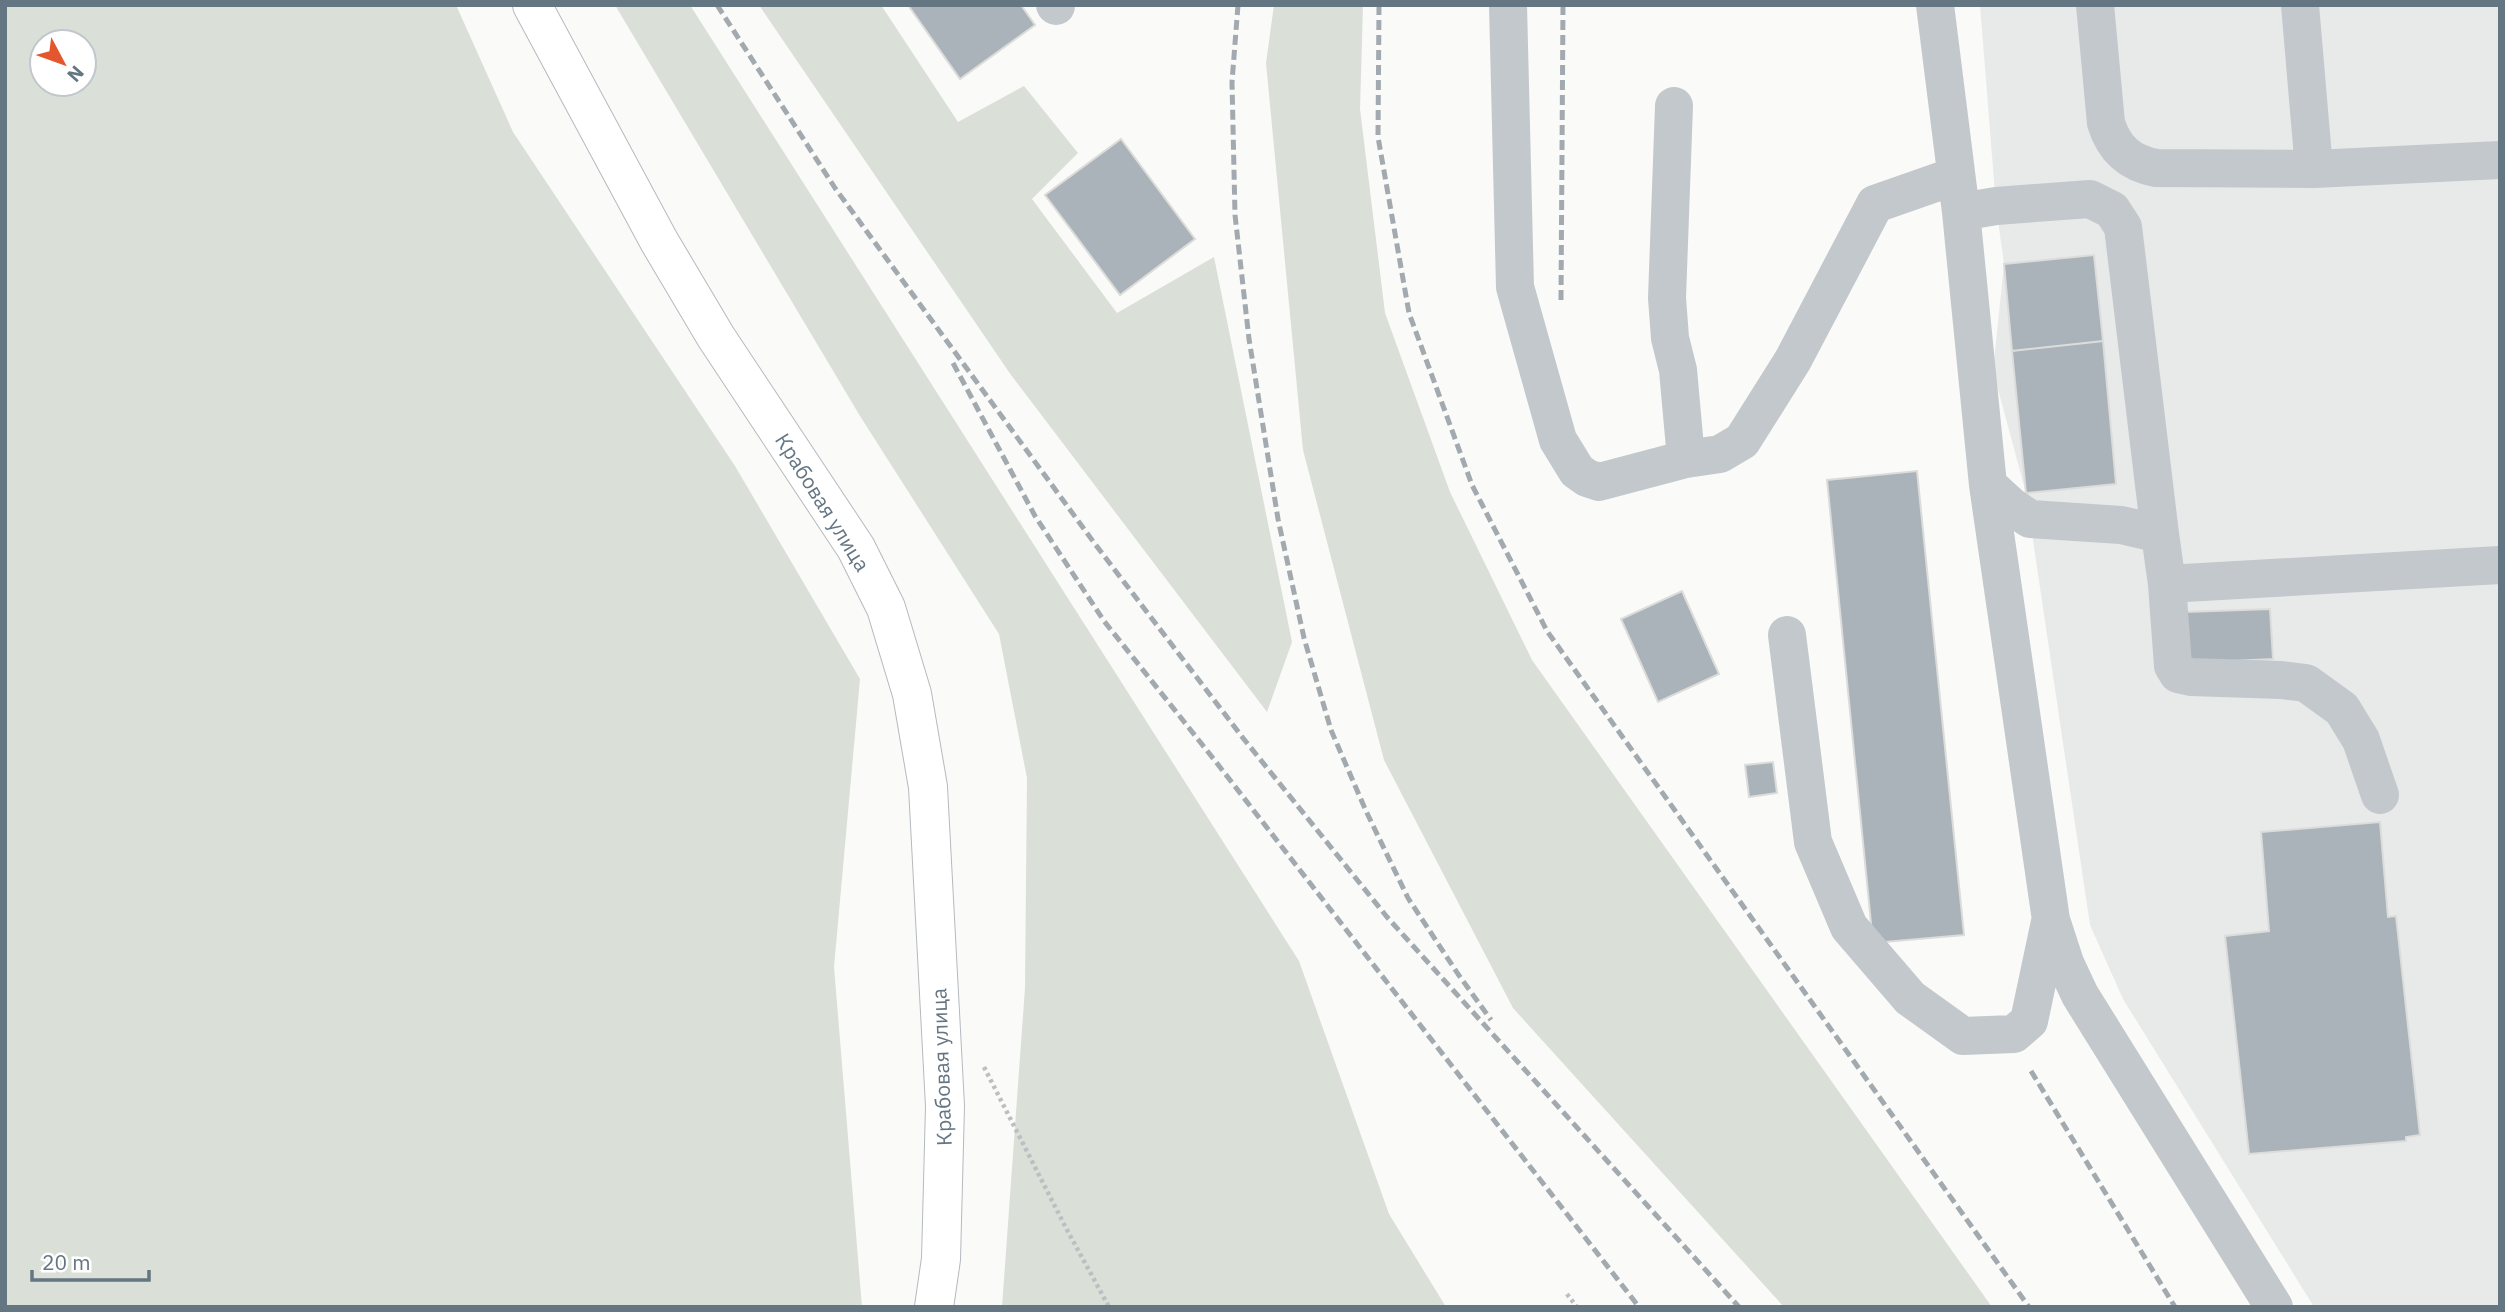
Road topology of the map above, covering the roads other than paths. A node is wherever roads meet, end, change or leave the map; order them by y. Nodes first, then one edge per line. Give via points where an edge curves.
1 (532, 5) edge
2 (1508, 5) edge
3 (1935, 5) edge
4 (2095, 5) edge
5 (2300, 5) edge
6 (1674, 106) dead end
7 (2500, 160) edge
8 (2314, 169) junction
9 (1958, 194) junction
10 (1686, 459) junction
11 (1988, 485) junction
12 (2160, 534) junction
13 (2500, 565) edge
14 (2167, 584) junction
15 (1787, 635) dead end
16 (2380, 795) dead end
17 (2051, 920) junction
18 (934, 1307) edge
19 (2274, 1307) edge

1 - 18 main road, Крабовая улица via 659,241 716,337 856,548 886,608 912,694 928,787 945,1105 941,1259
2 - 10 street via 1515,287 1558,440 1577,471 1599,482
3 - 9 street
4 - 8 street via 2106,123 2123,154 2156,169
5 - 8 street
6 - 10 street via 1667,298
7 - 8 street
9 - 10 street via 1875,204 1793,360 1742,441 1720,454
9 - 11 street
9 - 12 street via 1996,206 2090,199 2112,210 2123,227
11 - 12 street via 2030,519 2121,525
11 - 17 street
12 - 14 street
13 - 14 street
14 - 16 street via 2173,666 2178,674 2306,683 2342,709 2361,740
15 - 17 street via 1813,842 1849,927 1910,998 1963,1036 2014,1034 2029,1021
17 - 19 street via 2080,995

